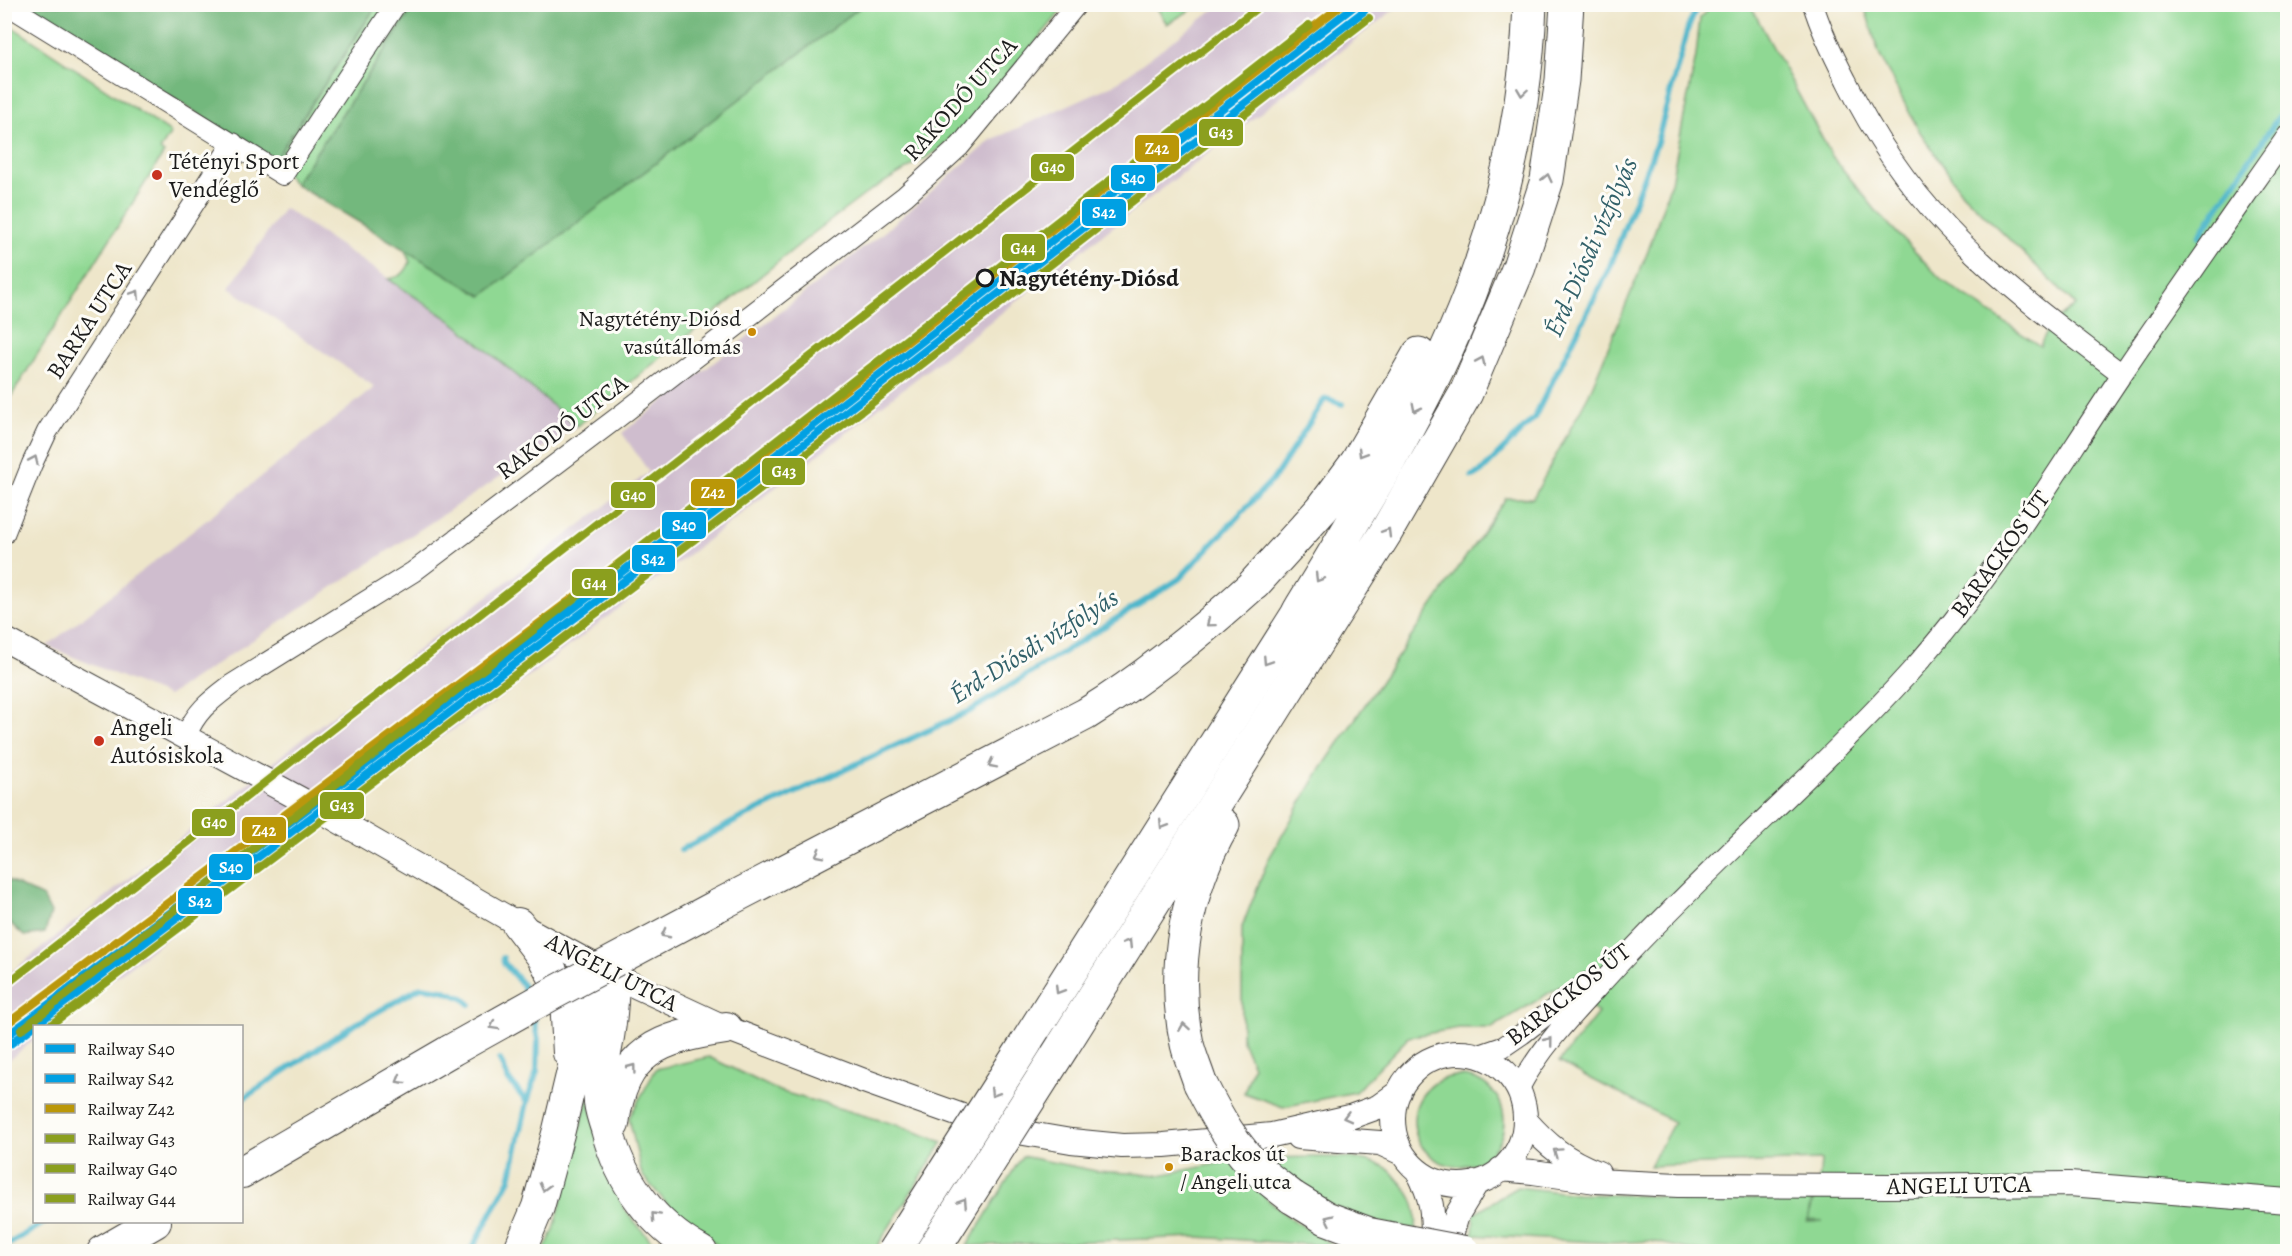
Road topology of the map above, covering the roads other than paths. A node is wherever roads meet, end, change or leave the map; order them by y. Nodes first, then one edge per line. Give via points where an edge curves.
1 (6, 4) edge
2 (396, 4) edge
3 (1077, 4) edge
4 (1813, 4) edge
5 (1566, 18) edge
6 (1530, 19) edge
7 (2288, 135) edge
8 (233, 143) junction
9 (1502, 199) junction
10 (2122, 374) junction
11 (4, 534) edge
12 (1254, 584) joint
13 (1299, 611) joint
14 (4, 639) edge
15 (1282, 699) junction
16 (186, 736) junction
17 (518, 924) junction
18 (1655, 925) junction
19 (614, 976) junction
20 (726, 1028) junction
21 (1477, 1056) junction
22 (571, 1079) junction
23 (1518, 1090) junction
24 (1399, 1092) junction
25 (1524, 1120) junction
26 (1272, 1135) junction
27 (610, 1143) junction
28 (1402, 1153) junction
29 (1501, 1169) junction
30 (243, 1171) edge
31 (1418, 1171) junction
32 (1478, 1182) junction
33 (1629, 1182) junction
34 (2288, 1201) edge
35 (152, 1223) edge
36 (1368, 1234) joint
37 (1449, 1244) edge
38 (103, 1251) edge
39 (519, 1251) edge
40 (701, 1251) edge
41 (893, 1251) edge
42 (932, 1251) edge

1 - 8 street
2 - 8 street via 284,175
3 - 16 street, RAKODÓ UTCA via 960,146 905,196 413,572 231,685 199,712
4 - 10 street via 1854,97 1884,147 1946,226 2019,293
15 -> 5 highway via 1436,447 1483,355 1519,267 1547,180 1561,92
6 -> 9 highway via 1519,114
7 - 10 street, BARACKOS ÚT
11 -> 8 street, BARKA UTCA via 47,432
9 -> 12 highway via 1407,378 1357,462 1315,517
9 -> 13 highway via 1477,276 1433,375 1402,436
10 - 18 street, BARACKOS ÚT via 2028,518 1910,671
12 -> 30 highway, bridge via 1159,664 1086,714 552,994
13 -> 41 highway, bridge
14 - 16 street, ANGELI UTCA
36 -> 15 highway, bridge via 1326,1218 1292,1197 1261,1172 1238,1146 1200,1083 1184,1024 1183,940 1192,901 1212,843 1244,786
42 -> 15 highway, bridge
16 - 17 street, ANGELI UTCA
17 - 19 street, ANGELI UTCA
17 - 22 highway via 544,958 566,999
18 - 21 street, BARACKOS ÚT via 1531,1028 1503,1047
23 -> 18 street, BARACKOS ÚT via 1547,1042
19 - 20 street, ANGELI UTCA
19 - 22 highway via 583,1029
19 - 27 highway via 610,1029 601,1066 600,1103
20 - 26 street, ANGELI UTCA via 896,1093 1018,1132 1122,1146
27 -> 20 highway via 616,1100 638,1060 654,1046 692,1033
21 - 23 street via 1501,1069
21 - 24 street via 1432,1059 1418,1067
22 -> 39 highway via 538,1207
23 - 25 street
24 -> 26 street, ANGELI UTCA via 1378,1107 1350,1117
24 - 28 street via 1393,1118
25 - 29 street via 1521,1141 1513,1158
33 -> 25 street, ANGELI UTCA via 1574,1164
26 - 28 street, ANGELI UTCA via 1380,1143
40 -> 27 highway via 656,1219 623,1174
28 - 31 street
29 - 32 street
29 - 33 street, ANGELI UTCA
31 - 32 street via 1443,1183 1465,1186
31 - 37 street
32 - 37 street via 1457,1215
33 - 34 street, ANGELI UTCA via 1727,1186 2069,1184
35 - 38 highway
36 - 37 highway, bridge

